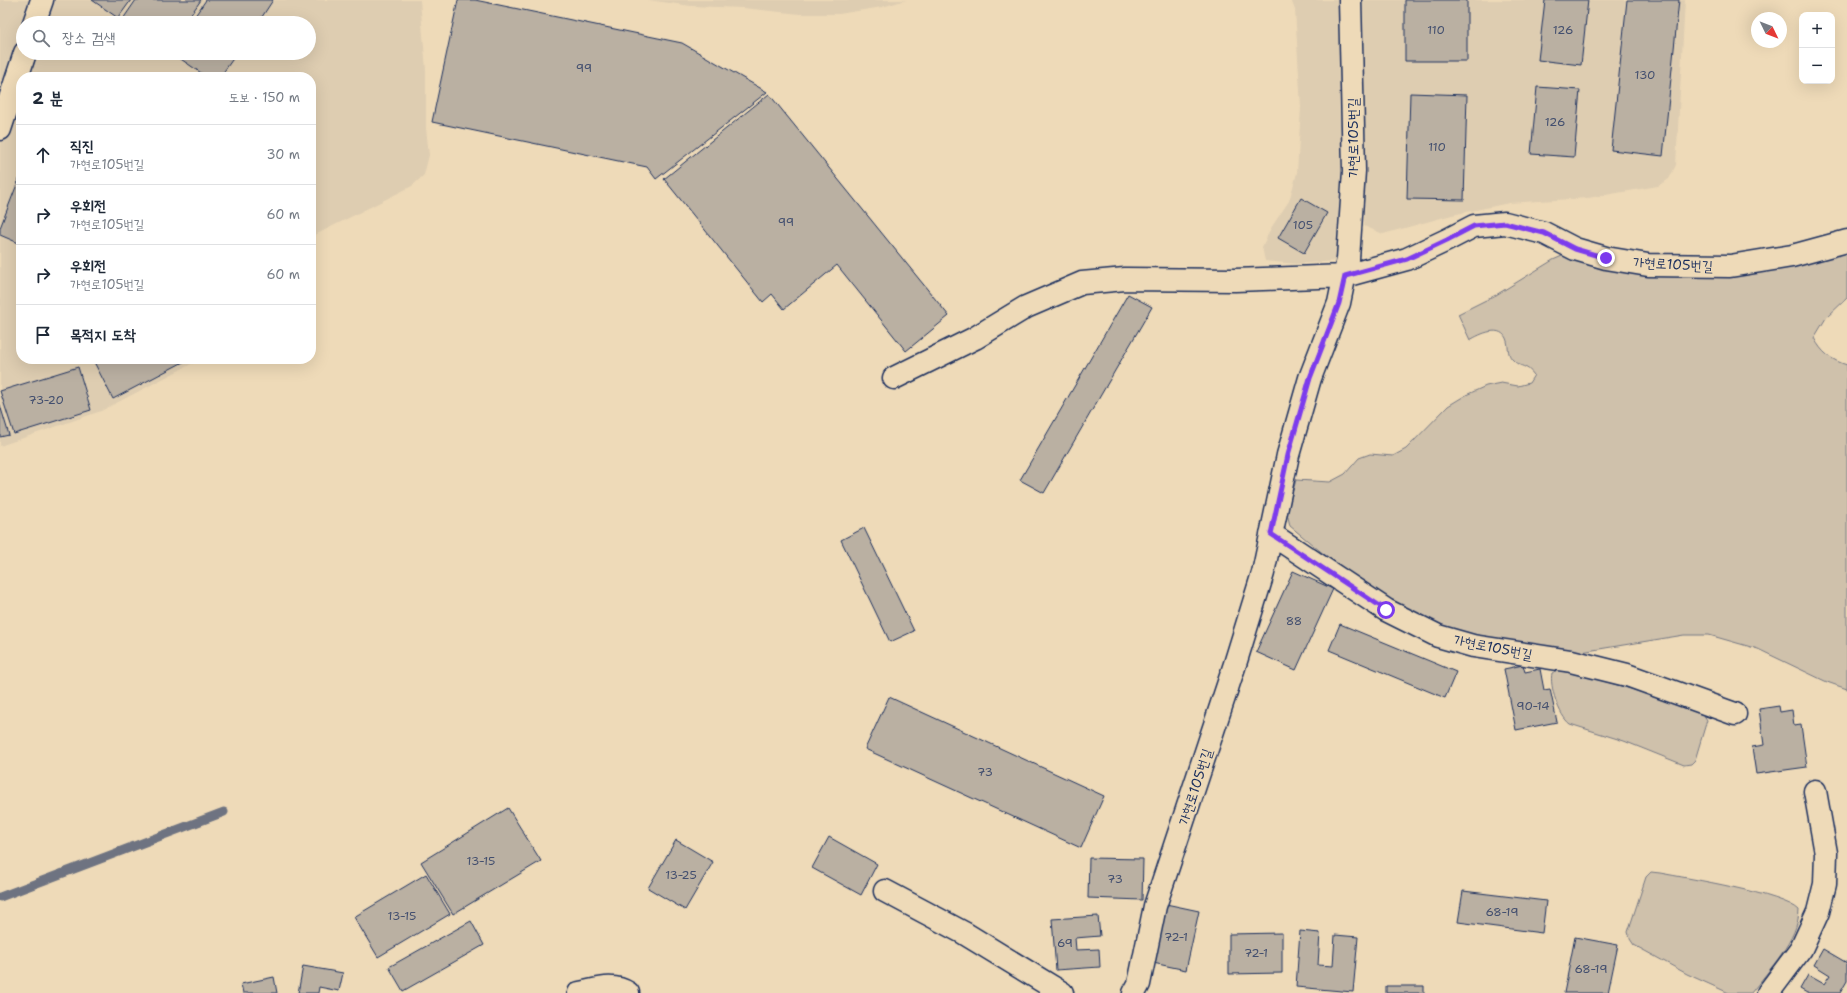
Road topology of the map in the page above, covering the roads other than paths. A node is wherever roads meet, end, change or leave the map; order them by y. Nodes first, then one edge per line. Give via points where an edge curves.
1 (42, 0) edge
2 (1350, 0) edge
3 (36, 16) edge
4 (23, 60) edge
5 (19, 72) edge
6 (16, 80) edge
7 (0, 129) edge
8 (1847, 241) edge
9 (1345, 276) junction
10 (894, 378) dead end
11 (1271, 534) junction
12 (1735, 714) dead end
13 (1814, 791) dead end
14 (885, 891) dead end
15 (579, 993) edge
16 (628, 993) edge
17 (1062, 993) edge
18 (1134, 993) edge
19 (1768, 993) edge

1 - 3 lane
2 - 9 lane, 가현로105번길 via 1354,171
4 - 5 lane
6 - 7 lane
8 - 9 lane, 가현로105번길 via 1792,256 1730,266 1648,265 1606,258 1575,249 1544,233 1505,223 1474,226 1407,259
9 - 10 lane via 1235,280 1125,279 1082,283 1026,307 975,338
9 - 11 lane, 가현로105번길 via 1339,303 1310,378 1290,448
11 - 12 lane, 가현로105번길 via 1386,610 1438,636 1473,646 1571,661 1627,675
11 - 18 lane, 가현로105번길 via 1263,573 1235,664 1155,906 1139,984
13 - 19 lane via 1826,853 1825,884 1818,912 1801,949
14 - 17 lane via 964,933
15 - 16 lane via 602,988 620,988

